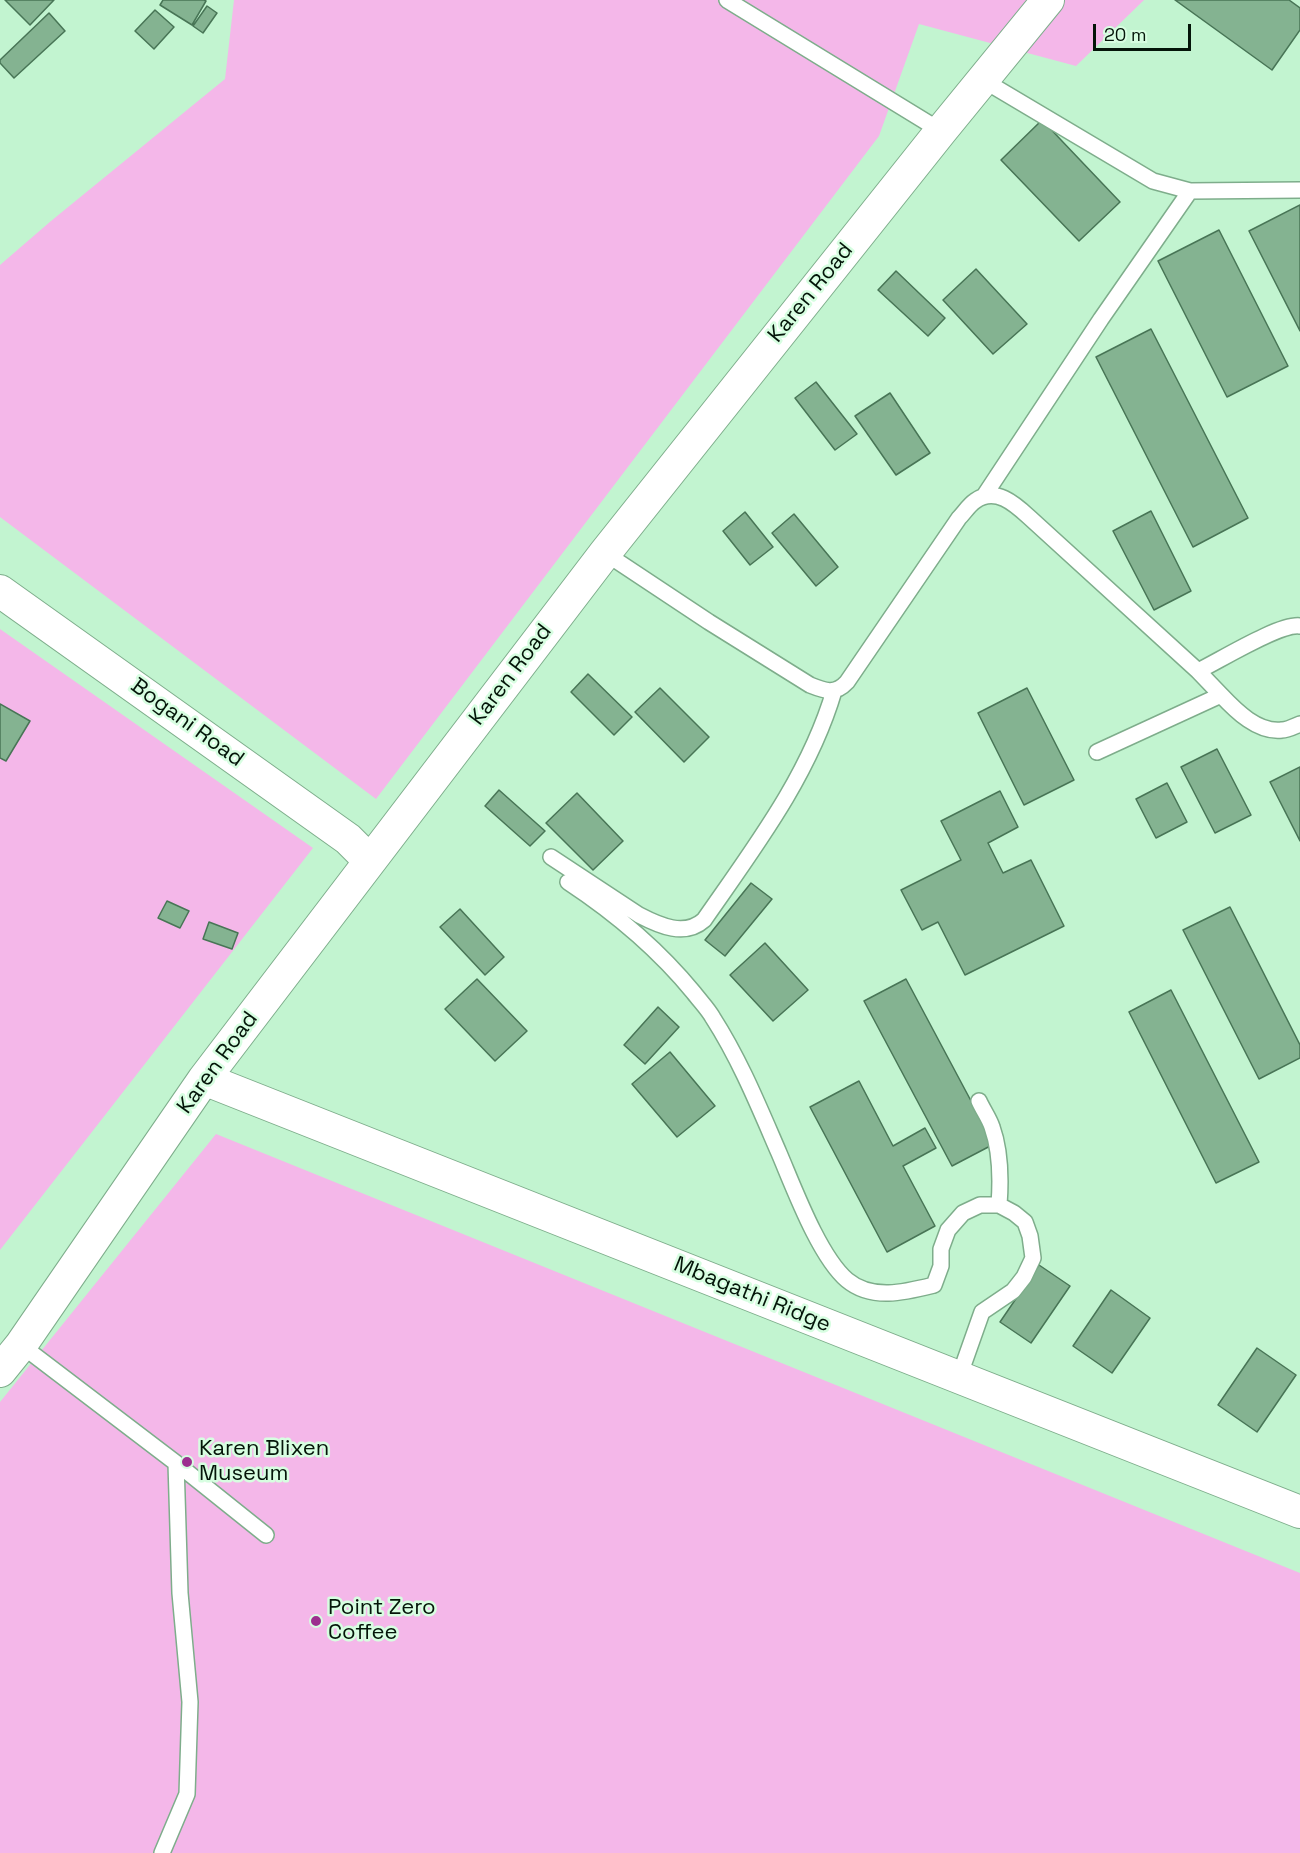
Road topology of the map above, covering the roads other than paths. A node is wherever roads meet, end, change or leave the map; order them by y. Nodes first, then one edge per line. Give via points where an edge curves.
1 (727, 0) edge
2 (1048, 0) edge
3 (983, 80) junction
4 (941, 131) junction
5 (1300, 190) edge
6 (1190, 191) junction
7 (984, 496) junction
8 (604, 553) junction
9 (0, 591) edge
10 (1300, 626) edge
11 (1198, 671) junction
12 (834, 691) junction
13 (1221, 695) junction
14 (1300, 724) edge
15 (1097, 752) dead end
16 (551, 857) dead end
17 (370, 861) junction
18 (568, 882) dead end
19 (204, 1079) junction
20 (979, 1101) dead end
21 (999, 1205) junction
22 (21, 1345) junction
23 (0, 1371) edge
24 (959, 1377) junction
25 (176, 1463) junction
26 (1300, 1512) edge
27 (266, 1535) dead end
28 (162, 1853) edge

1 - 4 lane
2 - 3 street, Karen Road
3 - 4 street, Karen Road
3 - 6 lane via 1153,181
4 - 8 street, Karen Road
5 - 6 lane
6 - 7 lane
7 - 11 lane via 1011,501
7 - 12 lane via 959,518 847,682
8 - 12 lane via 810,685
8 - 17 street, Karen Road
9 - 17 street, Bogani Road via 348,839
10 - 11 lane via 1273,633
11 - 13 lane
12 - 16 lane via 816,743 790,792 696,928 670,928 654,923
13 - 14 lane via 1259,726 1281,730
13 - 15 lane
17 - 19 street, Karen Road
18 - 21 lane via 650,945 712,1016 743,1070 806,1215 835,1267 849,1281 864,1290 888,1294 934,1285 948,1230 963,1213 980,1205
19 - 22 street, Karen Road
19 - 24 street, Mbagathi Ridge
20 - 21 lane via 992,1128 1000,1162
21 - 24 lane via 1024,1222 1033,1258 1012,1291 982,1312
22 - 23 street, Karen Road
22 - 25 lane
24 - 26 street, Mbagathi Ridge
25 - 27 lane
25 - 28 lane via 180,1593 190,1702 187,1794

